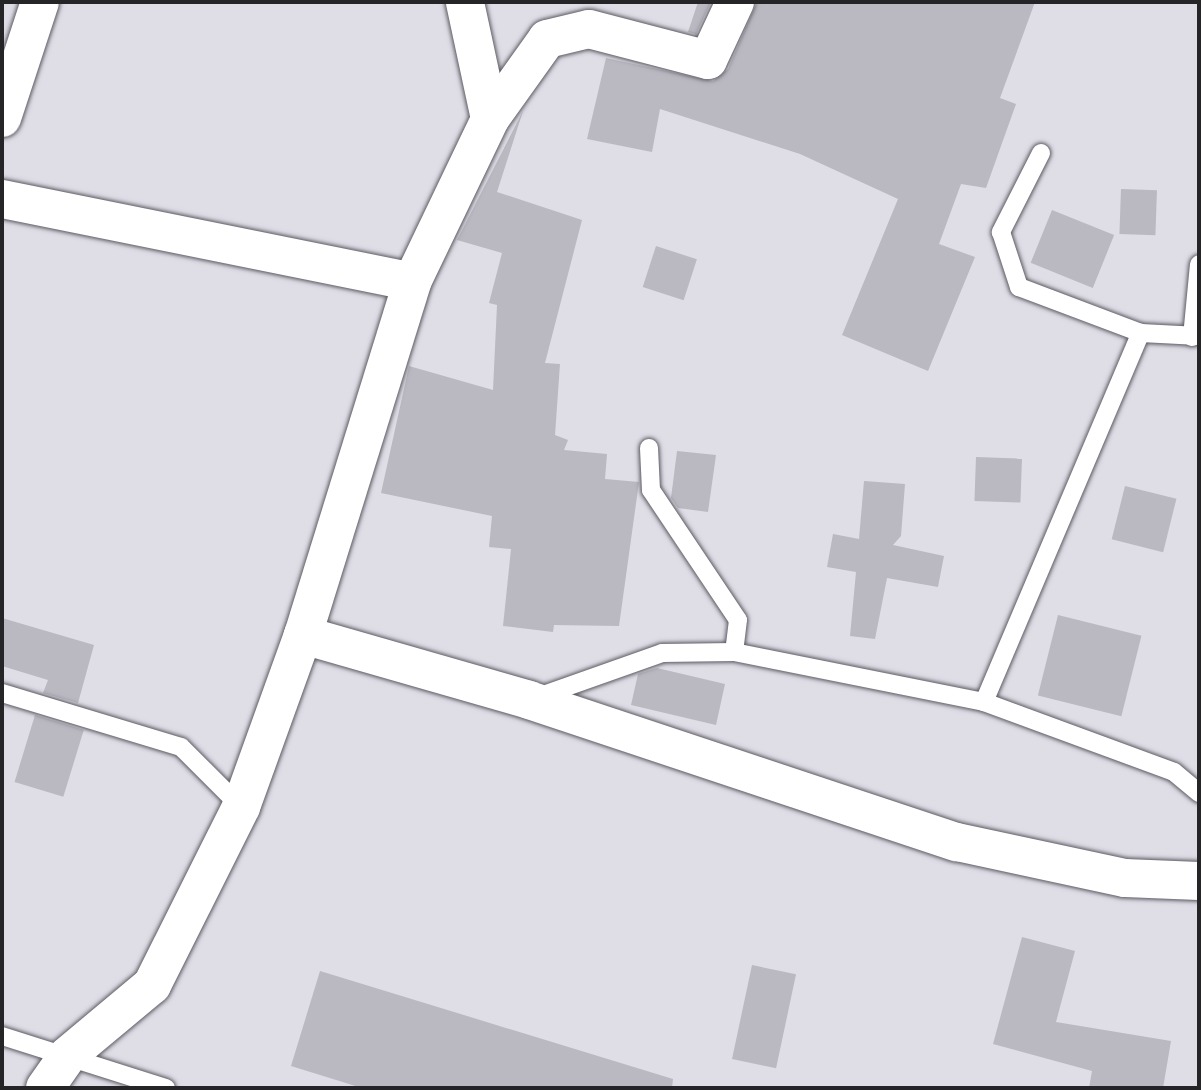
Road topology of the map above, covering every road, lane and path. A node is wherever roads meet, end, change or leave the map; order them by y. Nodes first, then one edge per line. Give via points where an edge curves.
1 (40, 2) edge
2 (465, 2) edge
3 (735, 2) edge
4 (2, 118) edge
5 (490, 119) junction
6 (1041, 153) dead end
7 (2, 199) edge
8 (1199, 264) edge
9 (412, 282) junction
10 (1141, 333) junction
11 (1196, 337) edge
12 (649, 448) dead end
13 (303, 635) junction
14 (734, 652) junction
15 (2, 693) edge
16 (529, 700) junction
17 (984, 702) junction
18 (1199, 793) edge
19 (241, 807) junction
20 (1199, 881) edge
21 (2, 1036) edge
22 (67, 1056) junction
23 (45, 1088) edge
24 (166, 1088) edge

1 - 4 street
2 - 5 street
3 - 5 street via 708,60 589,29 547,39
5 - 9 street
6 - 10 lane via 1001,232 1019,287
7 - 9 street
8 - 11 lane
9 - 13 street
10 - 11 lane
10 - 17 lane
12 - 14 lane via 651,490 738,620
13 - 16 street
13 - 19 street
14 - 16 lane via 662,653
14 - 17 lane
15 - 19 lane via 181,747
16 - 20 street via 957,842 1125,878
17 - 18 lane via 1174,772
19 - 22 street via 152,985
21 - 22 lane
22 - 23 street
22 - 24 lane

